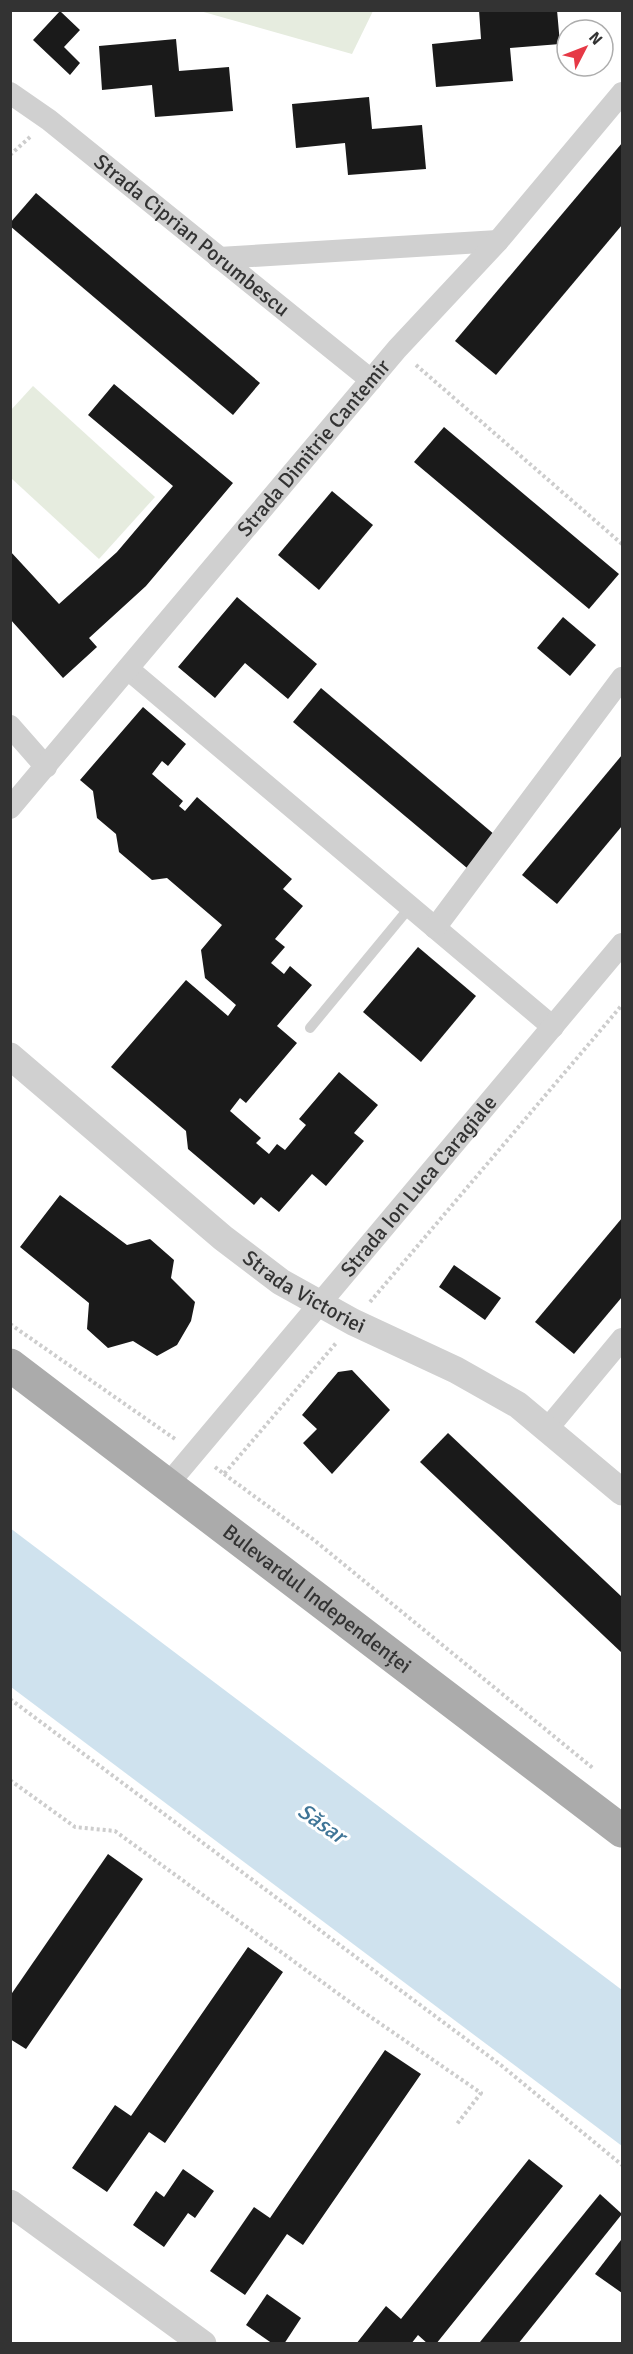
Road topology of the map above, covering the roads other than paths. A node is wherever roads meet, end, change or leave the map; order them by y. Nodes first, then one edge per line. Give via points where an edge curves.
1 (10, 93) edge
2 (622, 93) edge
3 (498, 241) junction
4 (219, 258) junction
5 (371, 380) junction
6 (128, 669) junction
7 (622, 678) edge
8 (10, 726) edge
9 (46, 766) junction
10 (10, 808) edge
11 (410, 907) junction
12 (435, 928) junction
13 (622, 944) edge
14 (553, 1027) junction
15 (310, 1028) dead end
16 (10, 1056) edge
17 (320, 1304) junction
18 (622, 1339) edge
19 (10, 1365) edge
20 (548, 1428) junction
21 (169, 1483) junction
22 (622, 1492) edge
23 (622, 1831) edge
24 (10, 2203) edge
25 (203, 2343) edge

1 - 4 street, Strada Ciprian Porumbescu
2 - 3 street, Strada Dimitrie Cantemir
3 - 4 street
3 - 5 street, Strada Dimitrie Cantemir
4 - 5 street, Strada Ciprian Porumbescu
5 - 6 street, Strada Dimitrie Cantemir
6 - 9 street, Strada Dimitrie Cantemir
6 - 11 street
7 - 12 street
8 - 9 street
9 - 10 street, Strada Dimitrie Cantemir
11 - 12 street
11 - 15 lane
12 - 14 street
13 - 14 street, Strada Ion Luca Caragiale
14 - 17 street, Strada Ion Luca Caragiale
16 - 17 street, Strada Victoriei via 223,1238 281,1282
17 - 20 street, Strada Victoriei via 456,1370 518,1405
17 - 21 street, Strada Ion Luca Caragiale
18 - 20 street
19 - 21 main road, Bulevardul Independenței
20 - 22 street, Strada Victoriei
21 - 23 main road, Bulevardul Independenței
24 - 25 street

